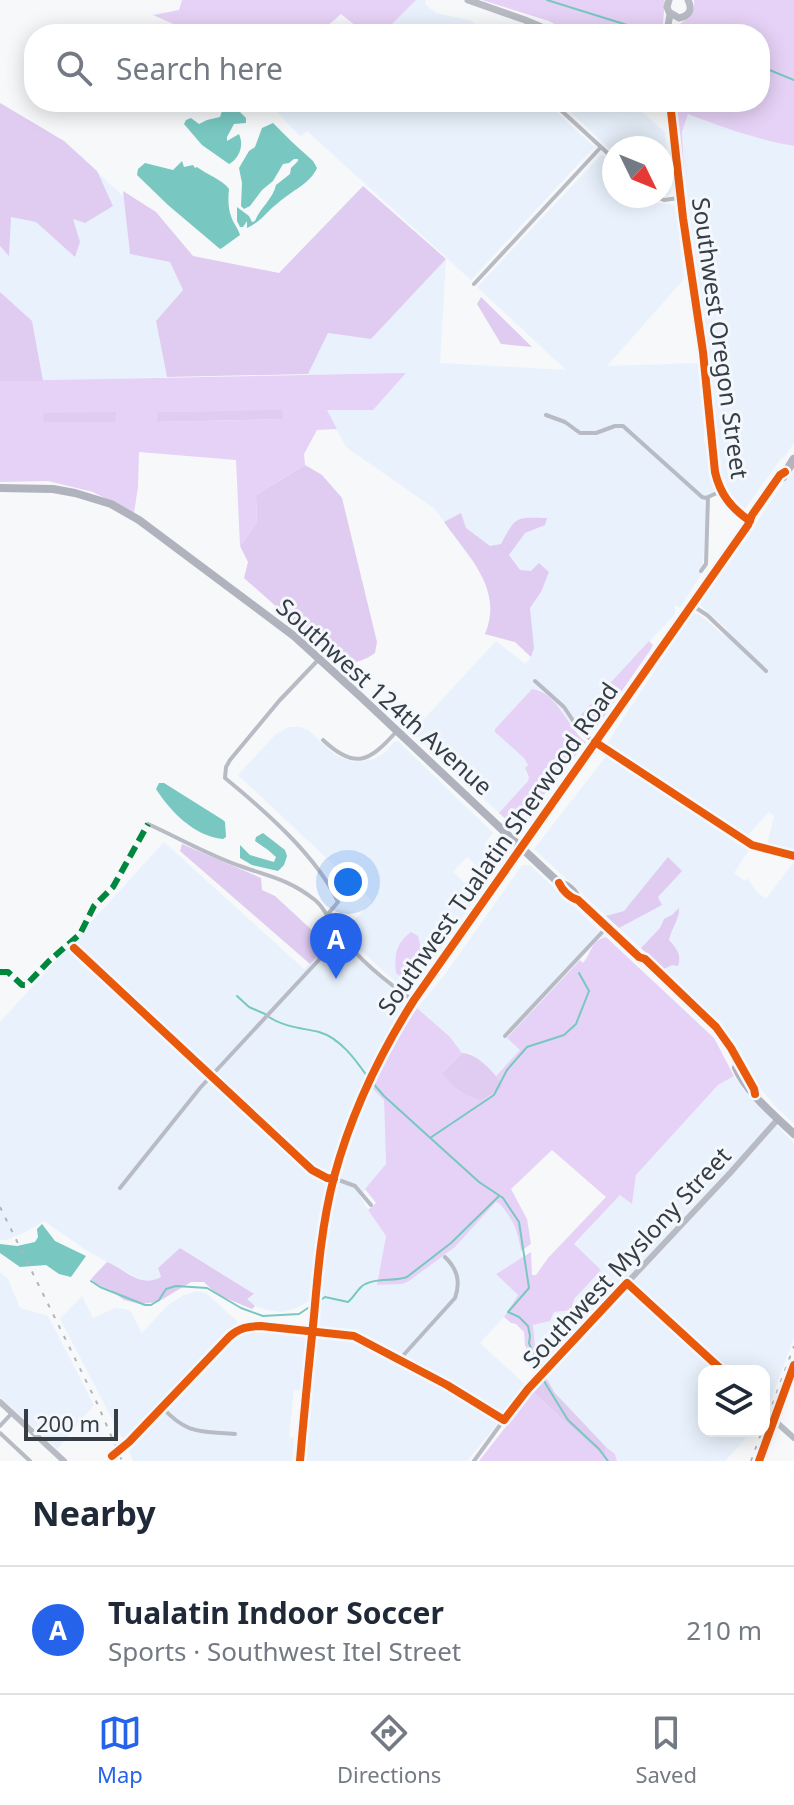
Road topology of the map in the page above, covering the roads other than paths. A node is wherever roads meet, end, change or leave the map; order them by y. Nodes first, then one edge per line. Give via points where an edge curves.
1 (468, 0) edge
2 (668, 0) edge
3 (689, 1) edge
4 (670, 14) junction
5 (679, 18) junction
6 (534, 24) edge
7 (668, 24) edge
8 (673, 24) edge
9 (563, 112) edge
10 (671, 112) edge
11 (601, 147) joint
12 (681, 198) junction
13 (674, 199) edge
14 (474, 284) dead end
15 (546, 415) dead end
16 (794, 459) edge
17 (0, 488) edge
18 (721, 491) junction
19 (708, 497) junction
20 (750, 521) junction
21 (701, 571) dead end
22 (692, 605) junction
23 (320, 658) junction
24 (766, 671) dead end
25 (535, 681) dead end
26 (397, 731) junction
27 (323, 740) dead end
28 (595, 742) junction
29 (148, 824) dead end
30 (521, 847) junction
31 (794, 856) edge
32 (327, 915) junction
33 (607, 927) junction
34 (341, 936) junction
35 (74, 948) dead end
36 (414, 1000) junction
37 (505, 1036) dead end
38 (211, 1076) junction
39 (778, 1119) junction
40 (794, 1134) edge
41 (334, 1179) junction
42 (120, 1188) dead end
43 (371, 1205) dead end
44 (445, 1257) dead end
45 (627, 1283) junction
46 (312, 1331) junction
47 (399, 1360) junction
48 (716, 1365) edge
49 (794, 1365) edge
50 (0, 1402) edge
51 (779, 1405) junction
52 (162, 1406) junction
53 (770, 1410) edge
54 (12, 1413) junction
55 (770, 1416) edge
56 (504, 1420) junction
57 (774, 1420) junction
58 (0, 1426) edge
59 (0, 1433) edge
60 (235, 1434) dead end
61 (794, 1438) edge
62 (110, 1458) edge
63 (28, 1460) edge
64 (64, 1461) edge
65 (300, 1461) edge
66 (474, 1461) edge
67 (759, 1461) edge

1 - 6 main road
2 - 4 main road
3 - 5 main road via 688,15
4 - 5 main road
4 - 7 main road
5 - 8 main road
9 - 11 street
10 - 12 main road, Southwest Oregon Street
11 - 14 street
12 - 13 street
12 - 18 main road, Southwest Oregon Street
15 - 19 street via 580,433 623,426
16 - 20 highway, Southwest Tualatin Sherwood Road
17 - 23 main road, Southwest 124th Avenue via 68,491 120,509
18 - 19 street
18 - 20 main road, Southwest Oregon Street
19 - 21 street via 706,564
20 - 22 highway, Southwest Tualatin Sherwood Road
22 - 24 street
22 - 28 highway, Southwest Tualatin Sherwood Road
23 - 26 main road, Southwest 124th Avenue
23 - 32 street via 230,760 225,778 320,871 338,902
25 - 28 street
26 - 27 street via 377,752 359,759 344,757
26 - 30 main road, Southwest 124th Avenue
28 - 30 highway, Southwest Tualatin Sherwood Road
28 - 31 street via 752,845
29 - 32 street via 288,882
30 - 33 main road, Southwest 124th Avenue
30 - 36 highway, Southwest Tualatin Sherwood Road
32 - 34 street
33 - 37 street
33 - 39 main road, Southwest 124th Avenue via 716,1027 755,1094
34 - 36 street
34 - 38 street
35 - 38 street
36 - 41 highway, Southwest Tualatin Sherwood Road via 366,1088
38 - 41 street via 315,1172
38 - 42 street
39 - 40 main road, Southwest 124th Avenue
39 - 45 street, Southwest Myslony Street
41 - 43 street via 355,1186
41 - 46 highway, Southwest Tualatin Sherwood Road
44 - 47 street via 458,1283 452,1302
45 - 48 street
45 - 56 street, Southwest Myslony Street
46 - 47 street via 354,1336
46 - 52 main road via 241,1329
46 - 65 highway, Southwest Tualatin Sherwood Road
47 - 56 street
49 - 51 main road
50 - 54 street
51 - 53 street
51 - 57 main road
52 - 60 street via 186,1428
52 - 62 main road
54 - 58 street
54 - 64 street
55 - 57 street
56 - 66 street, Southwest Myslony Street
57 - 61 street
57 - 67 main road
59 - 63 street

